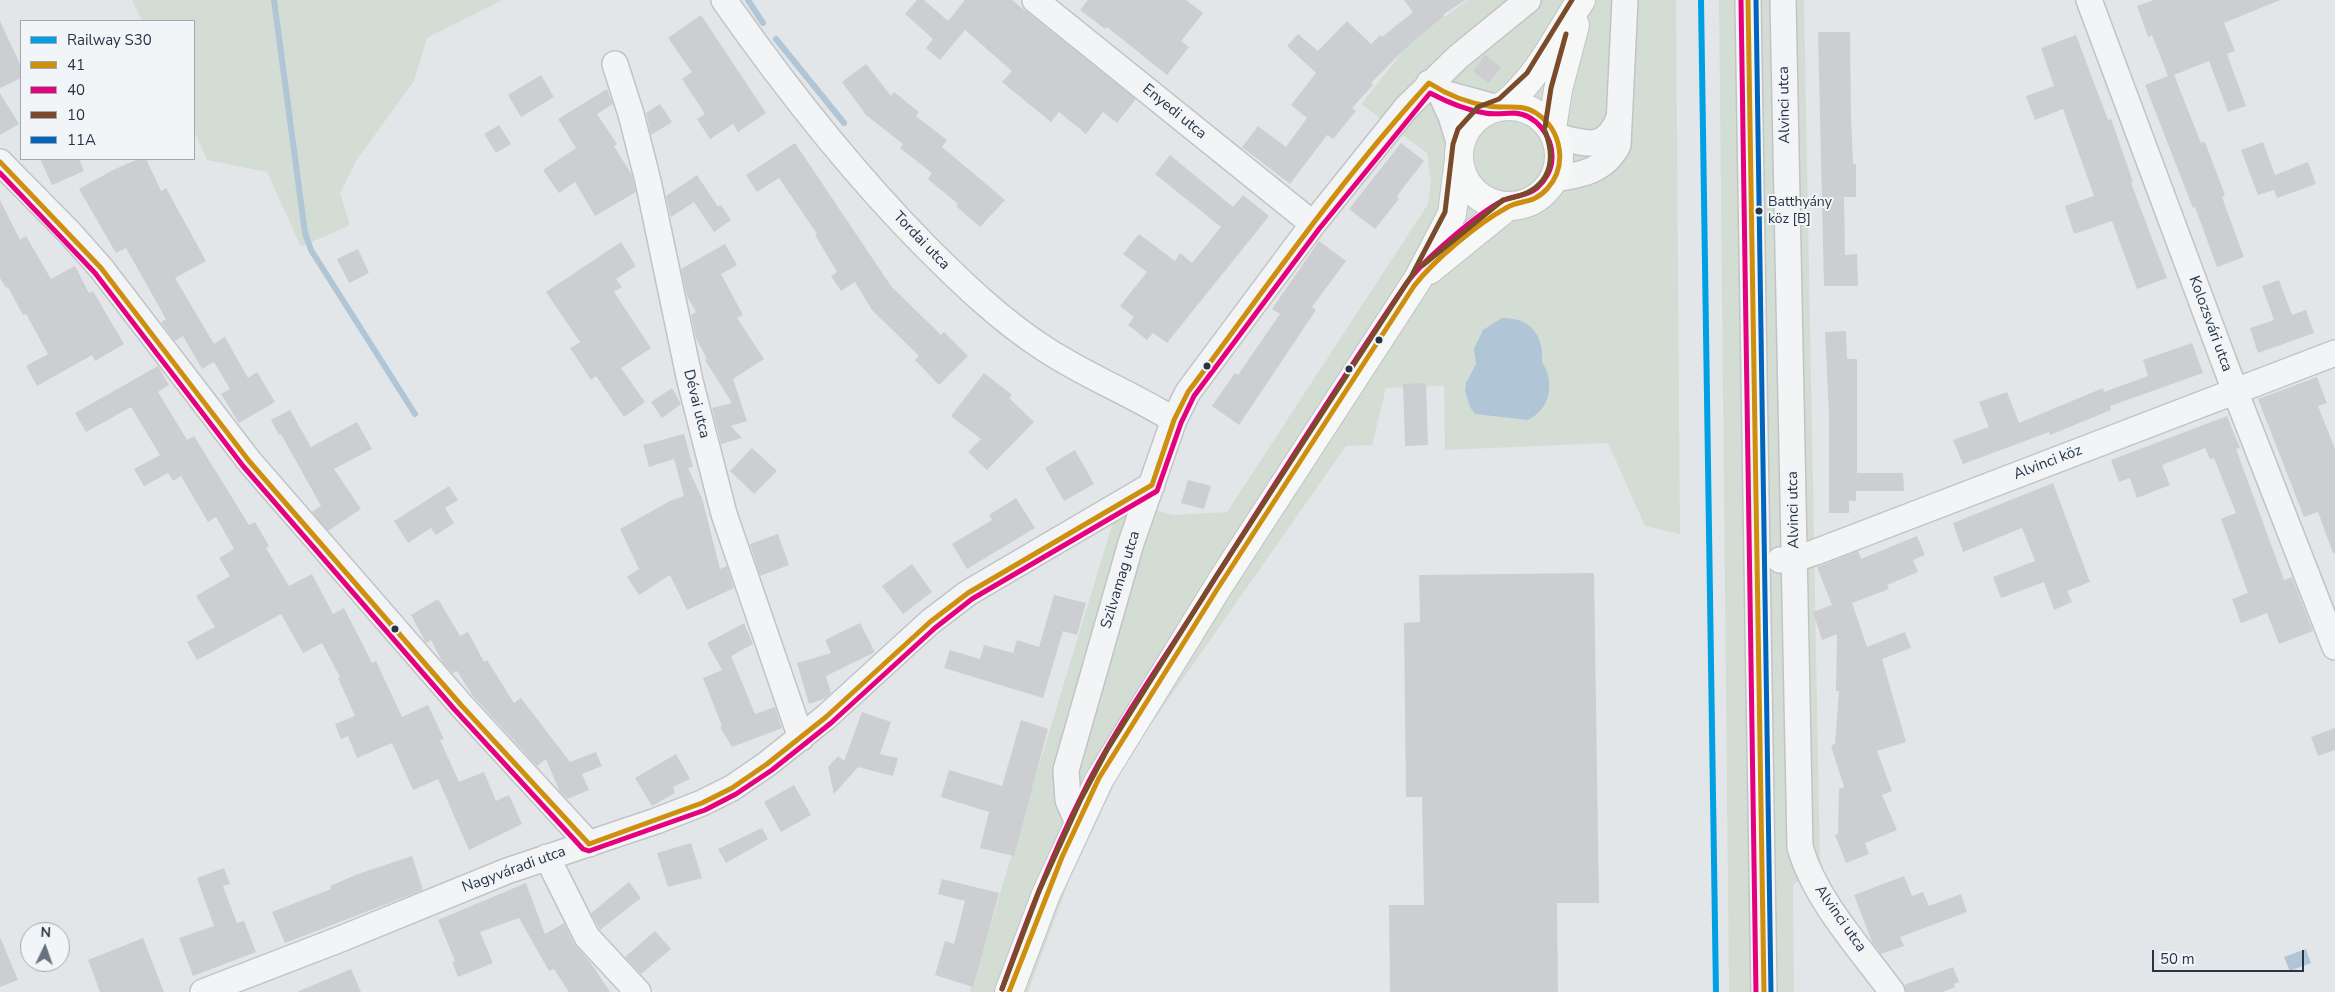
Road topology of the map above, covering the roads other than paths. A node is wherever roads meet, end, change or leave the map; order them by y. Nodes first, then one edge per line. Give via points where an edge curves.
1 (724, 0) edge
2 (1035, 0) edge
3 (1528, 0) edge
4 (1581, 0) edge
5 (1625, 0) edge
6 (1748, 0) edge
7 (1783, 0) edge
8 (2089, 0) edge
9 (615, 64) dead end
10 (1435, 87) junction
11 (1499, 107) junction
12 (1619, 118) junction
13 (1554, 132) junction
14 (1460, 152) junction
15 (0, 162) edge
16 (1554, 178) junction
17 (1508, 206) junction
18 (1313, 224) junction
19 (1418, 279) junction
20 (2335, 353) edge
21 (2235, 391) junction
22 (1175, 433) junction
23 (1152, 484) junction
24 (1758, 560) junction
25 (1795, 560) junction
26 (2335, 647) edge
27 (801, 738) junction
28 (1083, 812) junction
29 (589, 844) junction
30 (547, 857) junction
31 (203, 992) edge
32 (638, 992) edge
33 (1009, 992) edge
34 (1764, 992) edge
35 (1892, 992) edge

1 - 22 street, Tordai utca via 784,84 842,155 960,282 1046,350
2 - 18 street, Enyedi utca
3 - 10 street, Szilvamag utca
4 - 11 main road via 1533,78
4 - 13 main road via 1558,90
5 - 12 street
6 - 24 street
7 - 25 street, Alvinci utca
8 - 21 street, Kolozsvári utca
9 - 27 street, Dévai utca via 645,171 690,381 724,514
10 - 11 street
10 - 14 street via 1451,116
10 - 18 street, Szilvamag utca via 1406,108
11 - 13 main road via 1517,106 1531,110
11 - 14 main road via 1482,113 1472,122 1464,133
12 - 13 street via 1614,131 1597,143 1575,142
12 - 16 street via 1618,145 1612,158 1595,170
13 - 16 main road via 1560,158
14 - 17 main road via 1462,173 1475,192 1493,204
14 - 19 main road via 1452,214
15 - 29 street via 101,268 249,461 461,705
16 - 17 main road via 1541,195 1529,202
17 - 19 main road
18 - 22 street, Szilvamag utca via 1188,392
19 - 28 main road via 1216,590 1113,754
20 - 21 street, Alvinci köz
21 - 25 street, Alvinci köz
21 - 26 street, Kolozsvári utca
22 - 23 street, Szilvamag utca
23 - 27 street, Nagyváradi utca via 968,593 930,622
23 - 28 street, Szilvamag utca via 1131,543 1065,780 1068,800
24 - 25 street, Alvinci köz
24 - 34 street
25 - 35 street, Alvinci utca via 1800,847 1817,888
27 - 29 street, Nagyváradi utca via 732,788 702,803
28 - 33 main road via 1046,894
29 - 30 street, Nagyváradi utca
30 - 31 street, Nagyváradi utca via 507,870
30 - 32 street via 588,937

